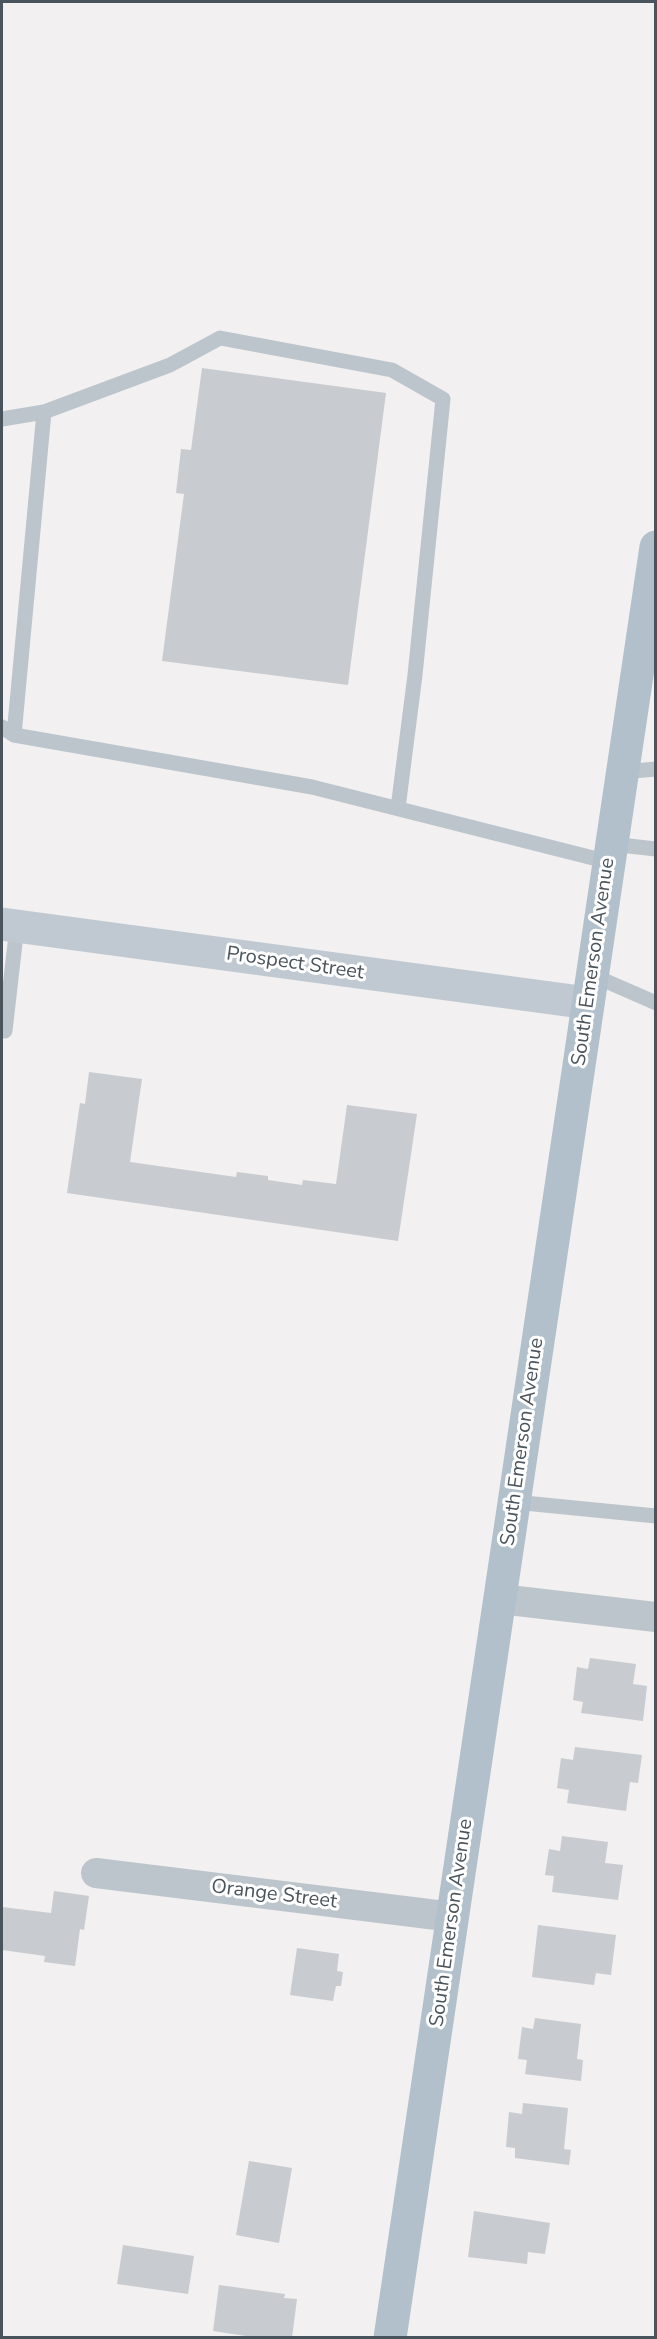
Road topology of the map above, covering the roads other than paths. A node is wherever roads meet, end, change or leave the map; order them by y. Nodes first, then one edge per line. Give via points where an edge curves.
1 (44, 412) junction
2 (2, 419) edge
3 (656, 547) edge
4 (8, 731) edge
5 (656, 769) edge
6 (622, 772) junction
7 (398, 808) junction
8 (656, 849) edge
9 (610, 853) junction
10 (9, 925) edge
11 (590, 989) junction
12 (656, 1003) edge
13 (2, 1031) edge
14 (514, 1502) junction
15 (656, 1516) edge
16 (500, 1599) junction
17 (656, 1617) edge
18 (96, 1873) dead end
19 (453, 1917) junction
20 (390, 2337) edge

1 - 2 lane
1 - 4 lane
1 - 7 lane via 170,365 220,338 392,370 443,399
3 - 6 main road, South Emerson Avenue
4 - 7 lane via 312,787
5 - 6 lane
6 - 9 main road, South Emerson Avenue
7 - 9 lane
8 - 9 lane
9 - 11 main road, South Emerson Avenue
10 - 11 main road, Prospect Street
10 - 13 lane
11 - 12 lane
11 - 14 main road, South Emerson Avenue
14 - 15 lane
14 - 16 main road, South Emerson Avenue
16 - 17 street
16 - 19 main road, South Emerson Avenue
18 - 19 street, Orange Street
19 - 20 main road, South Emerson Avenue

